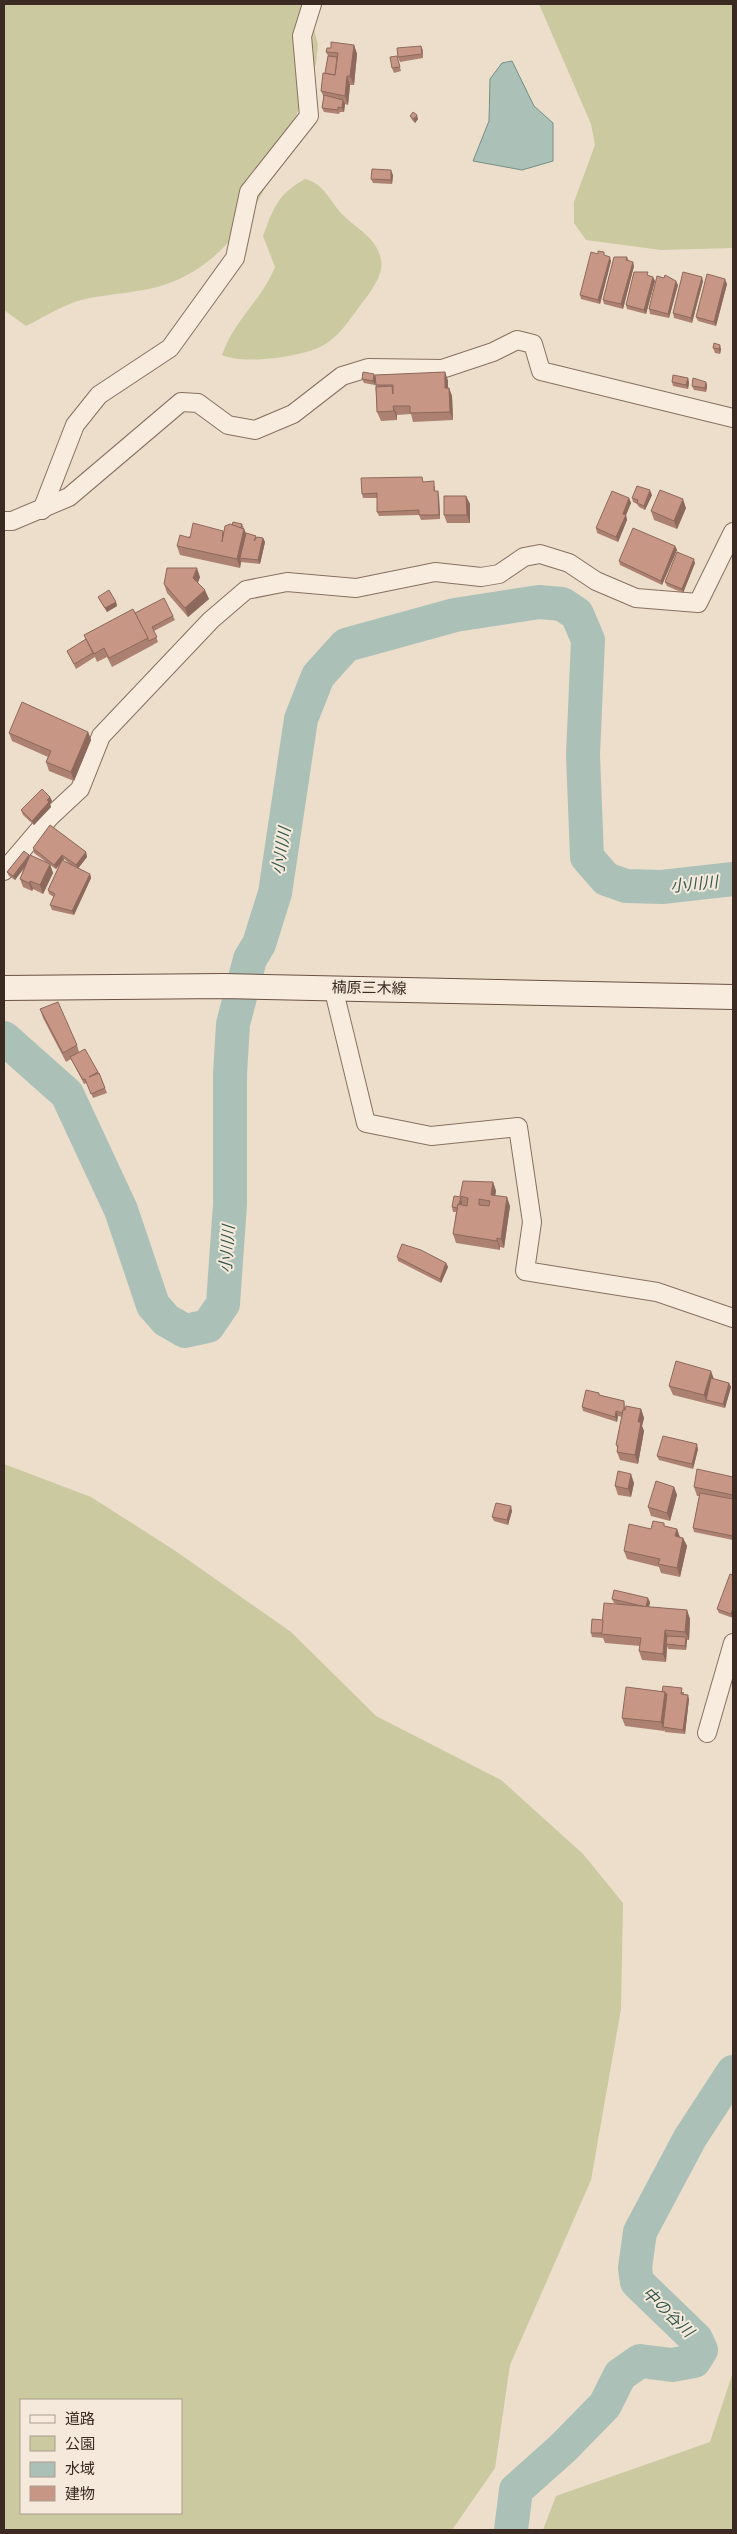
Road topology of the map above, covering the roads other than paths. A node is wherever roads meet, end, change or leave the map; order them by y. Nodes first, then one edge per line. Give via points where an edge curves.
1 (312, 4) edge
2 (733, 418) edge
3 (42, 510) junction
4 (4, 521) edge
5 (733, 532) edge
6 (4, 871) edge
7 (333, 987) junction
8 (4, 988) edge
9 (733, 997) edge
10 (733, 1318) edge
11 (733, 1646) edge
12 (707, 1733) dead end

1 - 3 street via 302,36 309,116 248,192 235,258 170,348 99,396 74,425
2 - 3 street via 541,371 533,344 517,340 493,352 442,369 368,368 342,376 293,414 255,430 228,425 198,403 181,402 69,497
3 - 4 street
5 - 6 street via 698,604 636,598 596,581 569,563 540,554 524,557 499,574 481,577 435,572 356,588 287,582 246,590 211,620 101,736 80,789 50,817
7 - 8 main road, 楠原三木線
7 - 9 main road, 楠原三木線
7 - 10 street via 366,1123 432,1136 518,1127 532,1222 525,1271 657,1292
11 - 12 street

